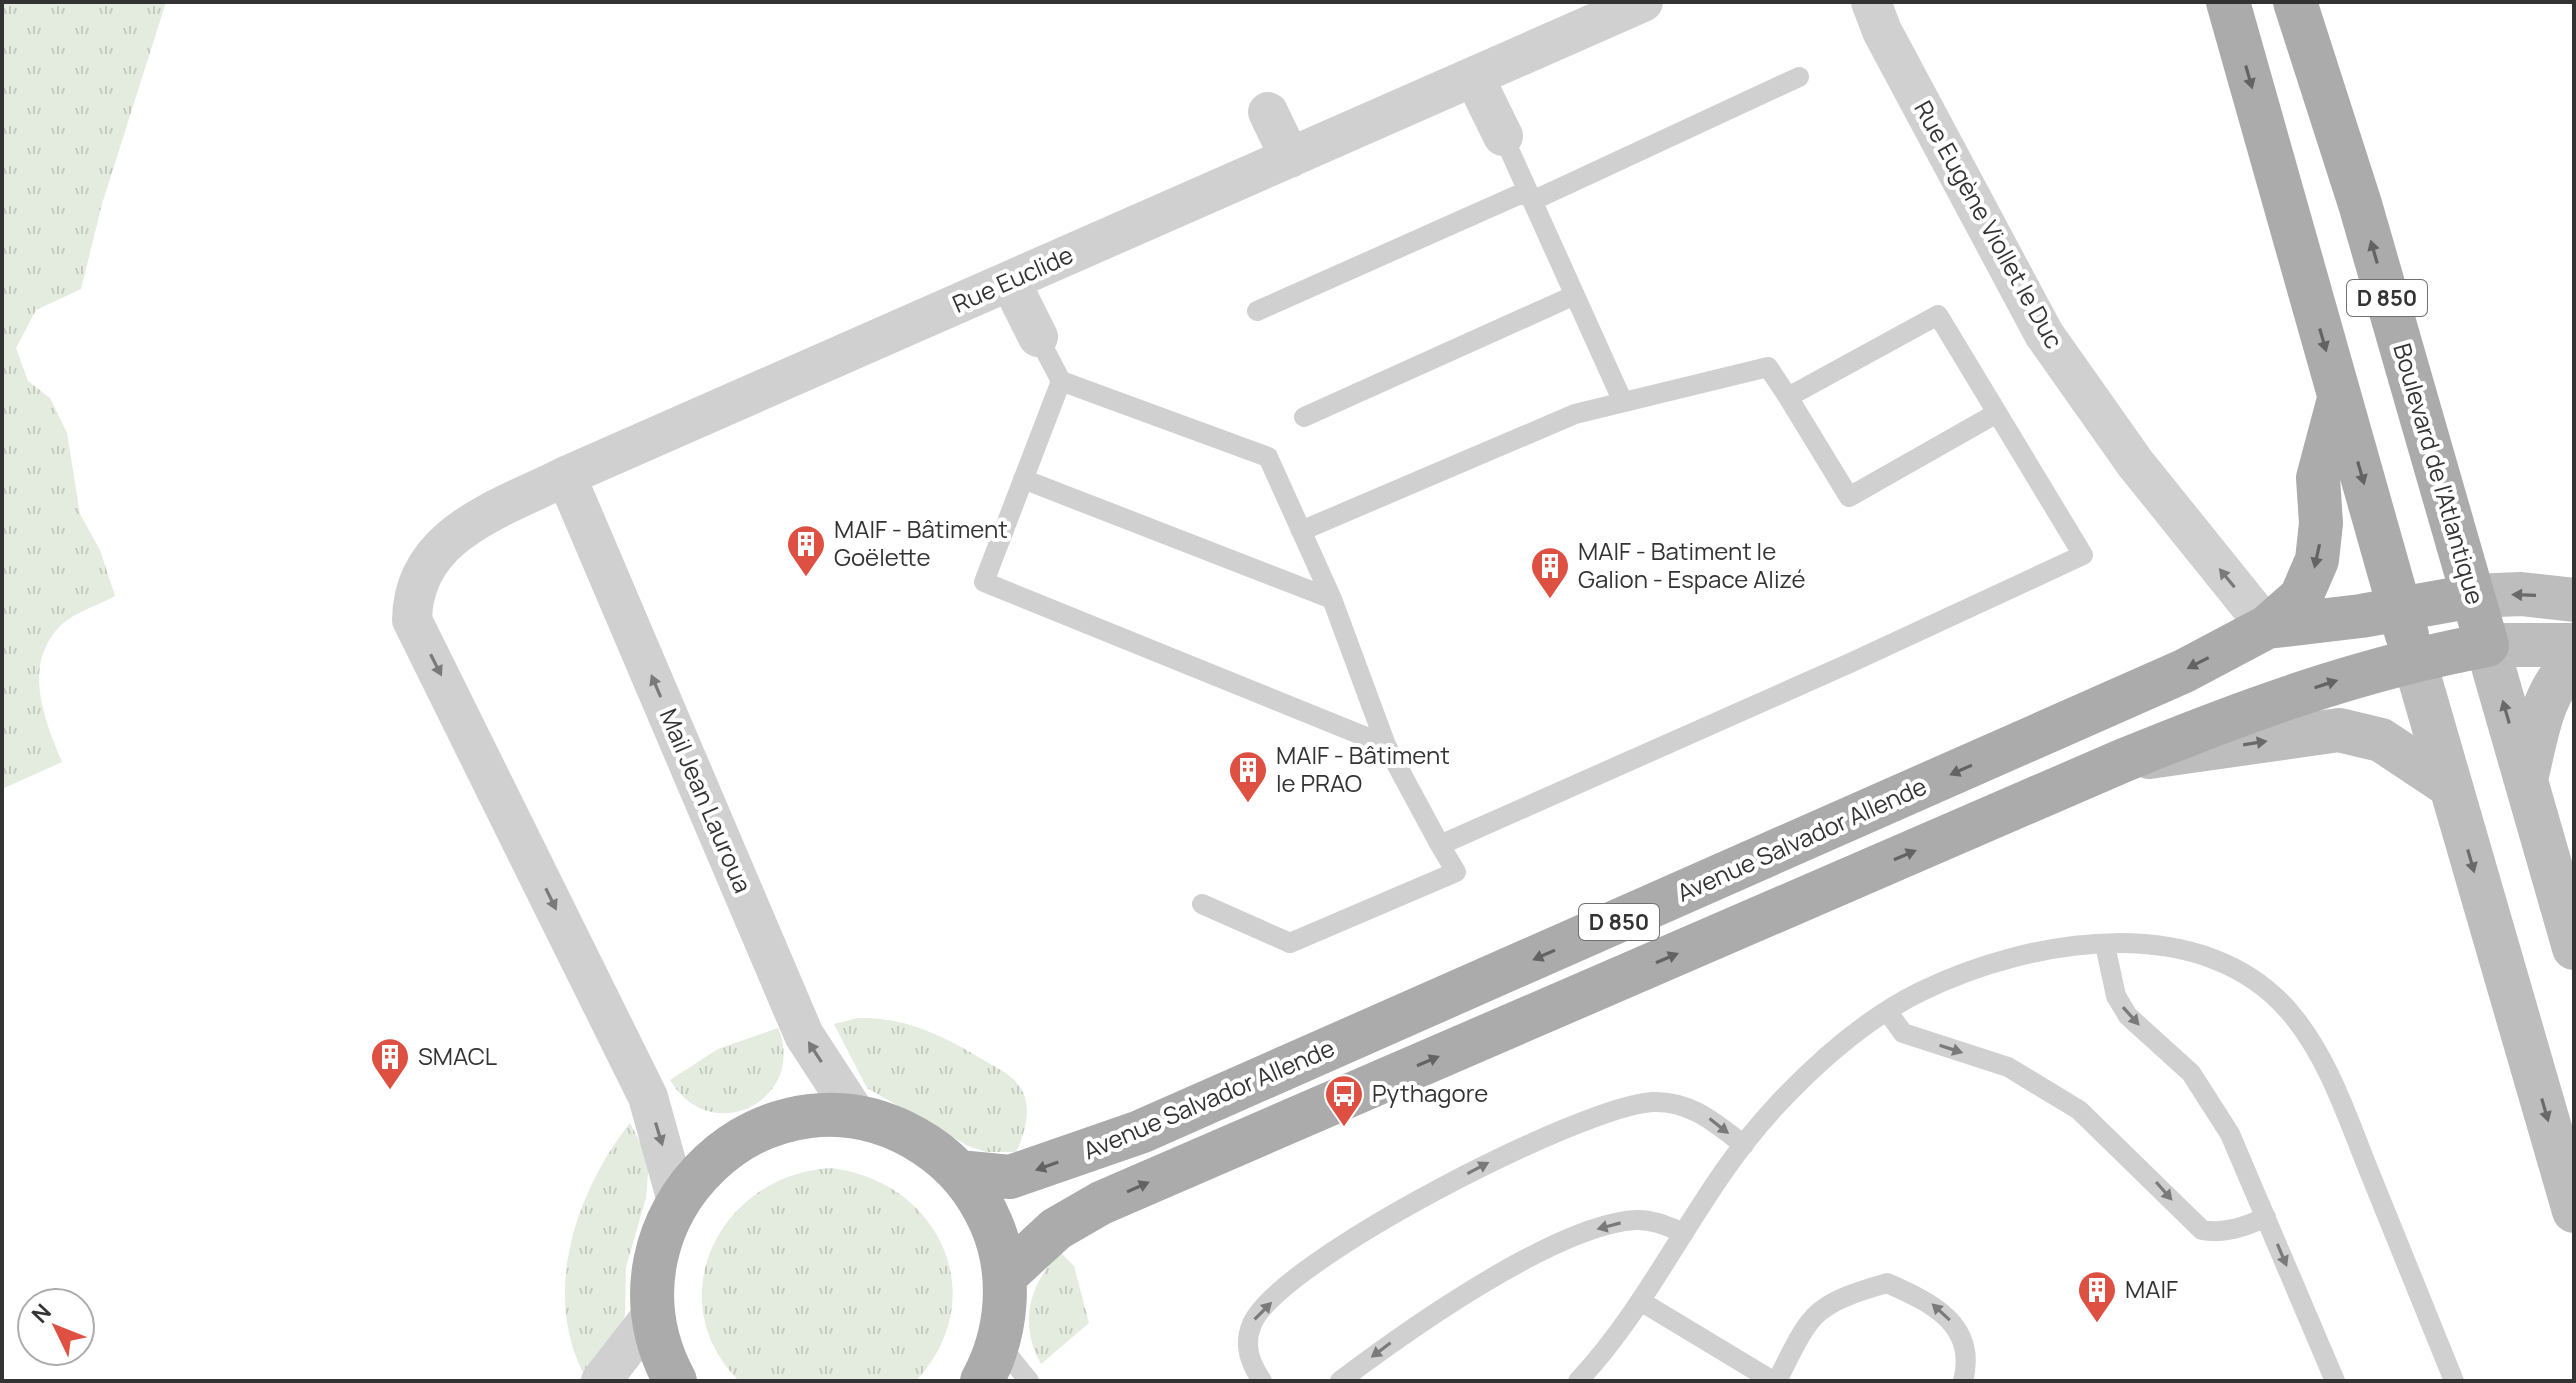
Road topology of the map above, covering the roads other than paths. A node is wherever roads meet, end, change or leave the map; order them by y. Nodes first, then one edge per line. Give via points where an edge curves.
1 (1643, 2) edge
2 (1871, 2) edge
3 (2228, 2) edge
4 (2295, 2) edge
5 (1474, 77) junction
6 (1799, 77) dead end
7 (1268, 112) dead end
8 (1503, 136) joint
9 (1290, 158) junction
10 (1530, 196) junction
11 (1010, 281) junction
12 (1575, 295) junction
13 (1257, 311) dead end
14 (1038, 337) joint
15 (1061, 381) junction
16 (1788, 397) junction
17 (2340, 398) junction
18 (1623, 402) junction
19 (1997, 413) junction
20 (1304, 417) dead end
21 (566, 476) junction
22 (1023, 479) junction
23 (1301, 531) junction
24 (2473, 596) junction
25 (1332, 599) junction
26 (2574, 600) edge
27 (2399, 609) junction
28 (2267, 627) junction
29 (2487, 645) junction
30 (2574, 645) edge
31 (2414, 659) junction
32 (2574, 663) edge
33 (1386, 745) junction
34 (2122, 761) junction
35 (2526, 779) junction
36 (2450, 786) junction
37 (1440, 845) junction
38 (1202, 904) dead end
39 (2105, 945) junction
40 (2574, 948) edge
41 (1887, 1011) junction
42 (858, 1118) junction
43 (1744, 1145) junction
44 (959, 1172) junction
45 (677, 1201) junction
46 (2574, 1211) edge
47 (2266, 1217) junction
48 (1684, 1233) junction
49 (1005, 1276) junction
50 (1642, 1302) junction
51 (653, 1314) junction
52 (990, 1362) edge
53 (601, 1381) edge
54 (675, 1381) edge
55 (1029, 1381) edge
56 (1262, 1381) edge
57 (1340, 1381) edge
58 (1578, 1381) edge
59 (1775, 1381) edge
60 (1963, 1381) edge
61 (2335, 1381) edge
62 (2454, 1381) edge

1 - 5 street, Rue Euclide
28 -> 2 street, Rue Eugène Viollet le Duc via 2135,463 2044,334
3 -> 17 main road, D 850
24 -> 4 main road, Boulevard de l'Atlantique / D 850 via 2360,204
5 - 8 street
5 - 9 street, Rue Euclide
6 - 10 lane
7 - 9 street
8 - 10 lane
9 - 11 street, Rue Euclide
10 - 12 lane
10 - 13 lane
11 - 14 street
11 - 21 street, Rue Euclide
12 - 18 lane
12 - 20 lane
14 - 15 lane
15 - 22 lane
15 - 23 lane via 1268,457
16 - 18 lane via 1768,367
16 - 19 lane via 1938,315
16 - 19 lane via 1849,497
17 -> 27 main road, D 850
17 -> 28 main road via 2318,478 2317,560 2301,597
18 - 23 lane via 1575,414
19 - 37 lane via 2083,555
42 -> 21 street, Mail Jean Lauroua via 804,1035
21 -> 45 street, Rue Euclide via 466,526 428,561 412,594 412,620 648,1097
22 - 25 lane
22 - 33 lane via 984,582
23 - 25 lane
26 -> 24 main road
24 - 27 main road, Avenue Salvador Allende / D 850
24 - 29 main road, Boulevard de l'Atlantique / D 850
25 - 33 lane
27 - 28 main road, Avenue Salvador Allende / D 850
27 - 31 main road, D 850
28 -> 44 main road, Avenue Salvador Allende / D 850 via 2184,671 1140,1132 1010,1177
29 - 30 main road
29 - 31 main road, Avenue Salvador Allende / D 850
35 -> 29 main road, Boulevard de l'Atlantique
34 -> 31 main road, Avenue Salvador Allende / D 850 via 2244,711
31 - 36 main road
32 - 35 main road via 2552,688
33 - 37 lane
34 -> 36 main road via 2339,730 2381,740
49 -> 34 main road, Avenue Salvador Allende / D 850 via 1056,1229 1101,1203
35 - 40 main road, Boulevard de l'Atlantique
36 -> 46 main road
37 - 38 lane via 1456,872 1290,943
39 - 41 lane via 2050,951 1977,969
39 -> 47 lane via 2116,996 2128,1016 2191,1073 2213,1101
39 - 62 lane via 2184,950 2218,961 2256,982 2294,1017 2346,1114
41 - 43 lane via 1814,1066
41 -> 47 lane via 1903,1033 2008,1067 2079,1110 2202,1230 2231,1230
42 - 44 main road via 913,1137
42 - 45 main road via 805,1117 755,1131 711,1161
43 - 48 lane
56 -> 43 lane via 1247,1342 1253,1321 1293,1282 1365,1231 1485,1164 1611,1110 1652,1102 1684,1104
44 - 49 main road via 986,1210
45 - 51 main road via 658,1244
47 -> 61 lane
48 - 50 lane
48 -> 57 lane via 1638,1220 1571,1238 1456,1301
49 - 52 main road via 1004,1310
50 - 58 lane
50 - 59 lane
51 - 53 street
51 - 54 main road
52 - 55 lane
60 -> 59 lane via 1966,1350 1954,1324 1930,1302 1887,1283 1824,1304 1802,1331

